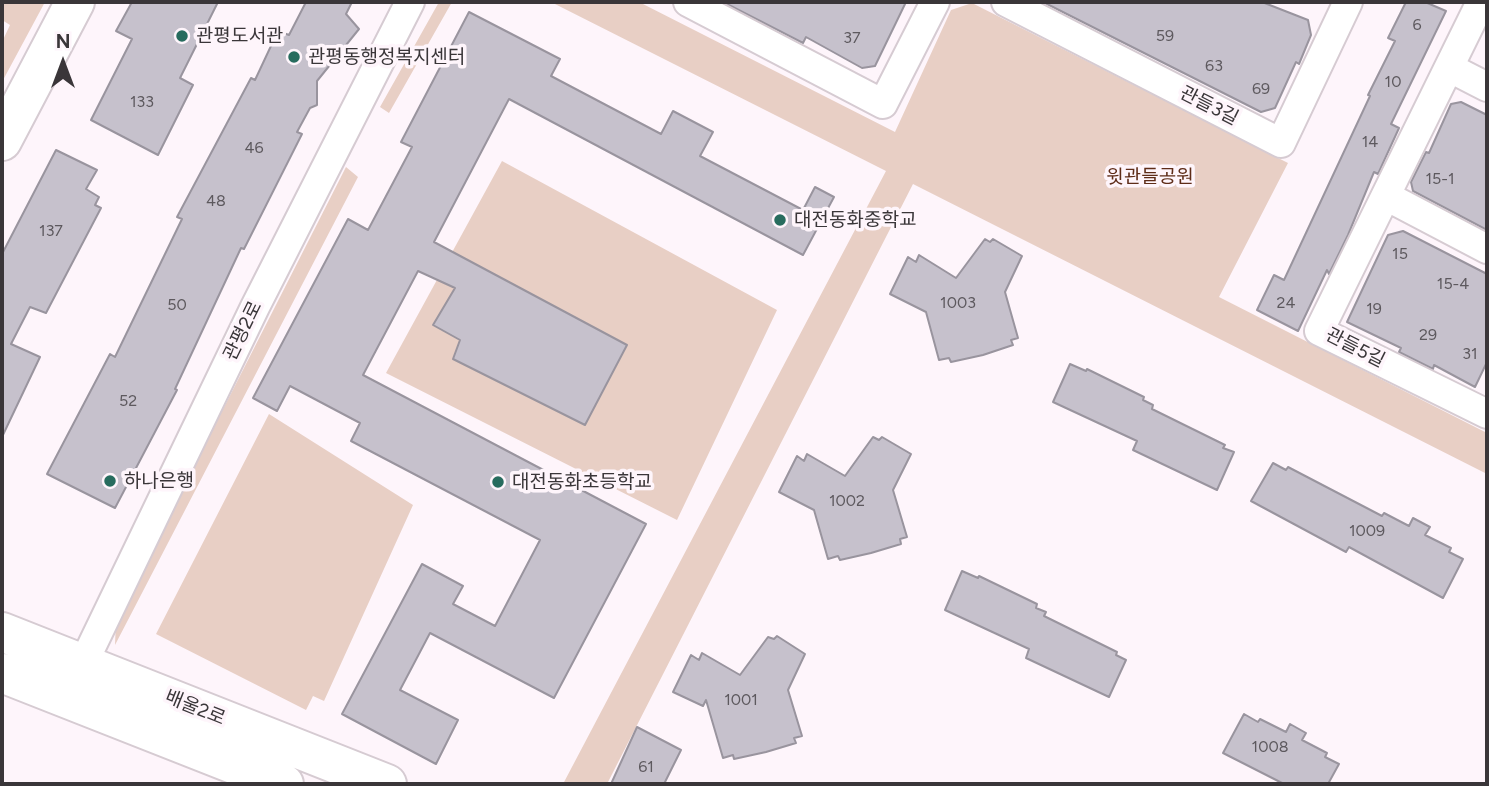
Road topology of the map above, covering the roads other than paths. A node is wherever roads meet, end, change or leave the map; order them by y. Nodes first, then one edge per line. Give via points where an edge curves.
1 (75, 2) edge
2 (410, 2) edge
3 (688, 2) edge
4 (935, 2) edge
5 (1006, 2) edge
6 (1481, 2) edge
7 (1340, 4) edge
8 (1450, 68) junction
9 (1487, 88) edge
10 (2, 141) edge
11 (1386, 196) junction
12 (1487, 249) edge
13 (1487, 414) edge
14 (2, 632) edge
15 (83, 664) junction
16 (2, 673) edge
17 (284, 784) edge
18 (387, 784) edge

1 - 10 main road
2 - 15 street, 관평2로 via 255,307
3 - 4 street via 883,104
5 - 7 street, 관들3길 via 1281,142
6 - 8 street, 관들5길
8 - 9 street
8 - 11 street, 관들5길
11 - 12 street
11 - 13 street, 관들5길 via 1319,331
14 - 15 main road, 배울2로
15 - 18 main road, 배울2로
16 - 17 main road, 배울2로

